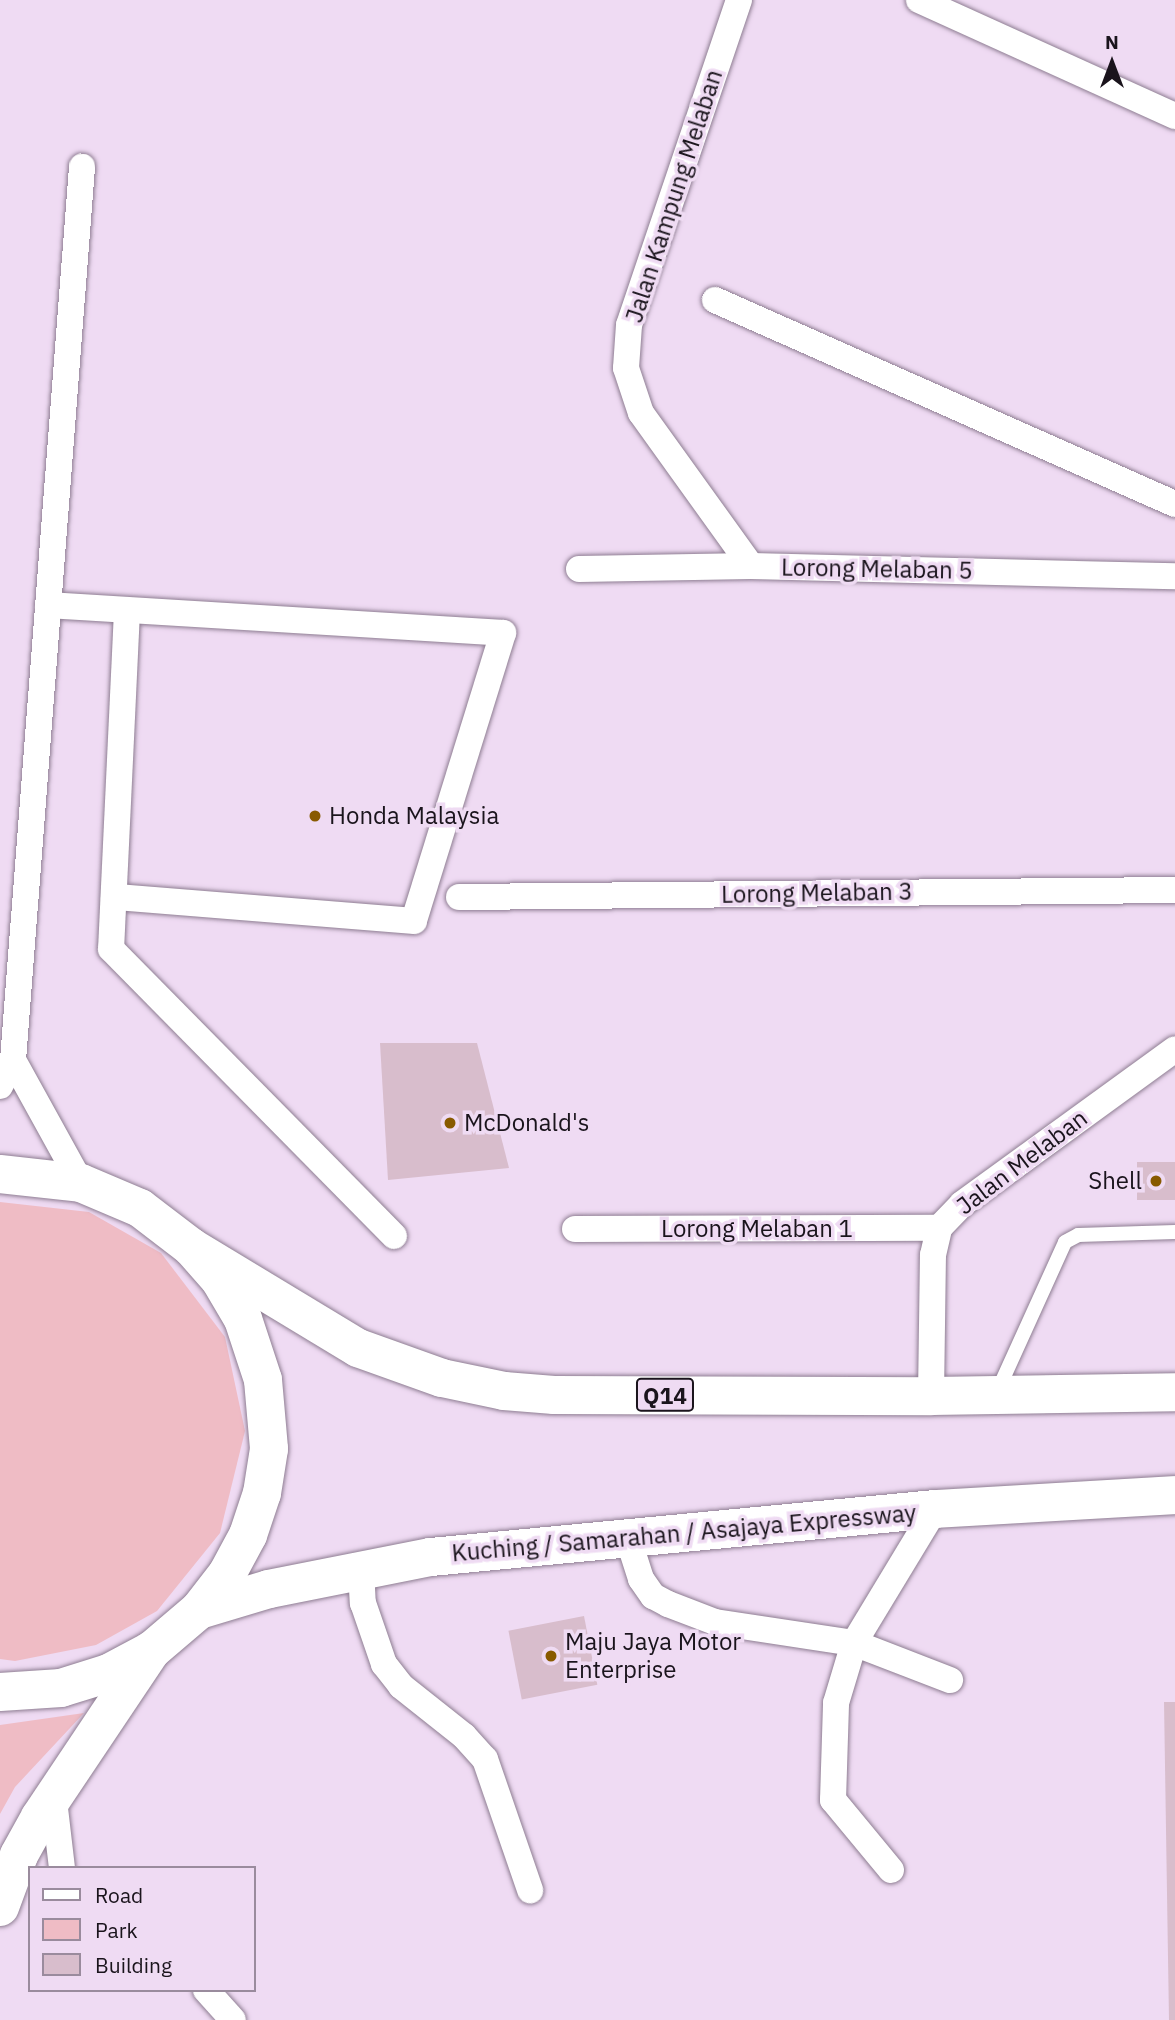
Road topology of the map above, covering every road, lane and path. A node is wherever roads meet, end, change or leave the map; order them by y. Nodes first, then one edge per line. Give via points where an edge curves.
1 (739, 0) edge
2 (919, 0) edge
3 (967, 10) edge
4 (1175, 116) edge
5 (82, 167) dead end
6 (715, 300) dead end
7 (1175, 504) edge
8 (751, 566) junction
9 (579, 569) dead end
10 (1175, 576) edge
11 (48, 606) junction
12 (127, 611) junction
13 (1175, 890) edge
14 (114, 897) junction
15 (459, 897) dead end
16 (1175, 1049) edge
17 (13, 1060) junction
18 (0, 1086) edge
19 (0, 1174) edge
20 (81, 1183) junction
21 (939, 1228) junction
22 (575, 1229) dead end
23 (1175, 1233) edge
24 (394, 1236) dead end
25 (191, 1247) junction
26 (1175, 1392) edge
27 (996, 1395) junction
28 (931, 1396) junction
29 (1175, 1495) edge
30 (935, 1509) junction
31 (627, 1535) junction
32 (361, 1569) junction
33 (199, 1609) junction
34 (854, 1643) junction
35 (152, 1650) junction
36 (950, 1680) dead end
37 (0, 1692) edge
38 (54, 1800) junction
39 (62, 1866) edge
40 (891, 1870) dead end
41 (530, 1889) dead end
42 (0, 1907) edge
43 (208, 1992) edge
44 (233, 2020) edge

1 - 8 street, Jalan Kampung Melaban via 629,326 626,368 641,413
2 - 3 street
3 - 4 street
5 - 11 street
6 - 7 street
8 - 9 street, Lorong Melaban 5
8 - 10 street, Lorong Melaban 5
11 - 12 street
11 - 17 street
12 - 14 street
12 - 14 street via 503,633 414,921
13 - 15 street, Lorong Melaban 3
14 - 24 street via 111,949
16 - 21 street, Jalan Melaban via 962,1204
17 - 18 street
17 - 20 street
19 - 20 main road, Kuching / Samarahan / Asajaya Expressway / Q14
20 - 25 main road, Kuching / Samarahan / Asajaya Expressway / Q14 via 140,1208
21 - 22 street, Lorong Melaban 1
21 - 28 street, Jalan Melaban via 933,1255
23 - 27 lane via 1079,1235 1065,1242
25 - 28 main road, Kuching / Samarahan / Asajaya Expressway / Q14 via 358,1348 442,1378 504,1391
25 - 33 main road, Kuching / Samarahan / Asajaya Expressway / Q14 via 220,1280 247,1329 268,1404 269,1449 262,1493 248,1535 227,1574
26 - 27 main road, Kuching / Samarahan / Asajaya Expressway / Q14
27 - 28 main road, Kuching / Samarahan / Asajaya Expressway / Q14
29 - 30 main road, Kuching / Samarahan / Asajaya Expressway / Q14
30 - 31 main road, Kuching / Samarahan / Asajaya Expressway / Q14
30 - 34 street
31 - 32 main road, Kuching / Samarahan / Asajaya Expressway / Q14
31 - 34 street via 646,1588 668,1604 715,1622
32 - 33 main road, Kuching / Samarahan / Asajaya Expressway / Q14
32 - 41 street via 362,1603 384,1664 401,1686 464,1736 485,1759
33 - 35 main road, Kuching / Samarahan / Asajaya Expressway / Q14
34 - 36 street
34 - 40 street via 836,1703 832,1793 836,1808
35 - 37 main road, Kuching / Samarahan / Asajaya Expressway / Q14 via 109,1673 61,1688
35 - 38 main road
38 - 39 street
38 - 42 main road via 19,1855
43 - 44 street

